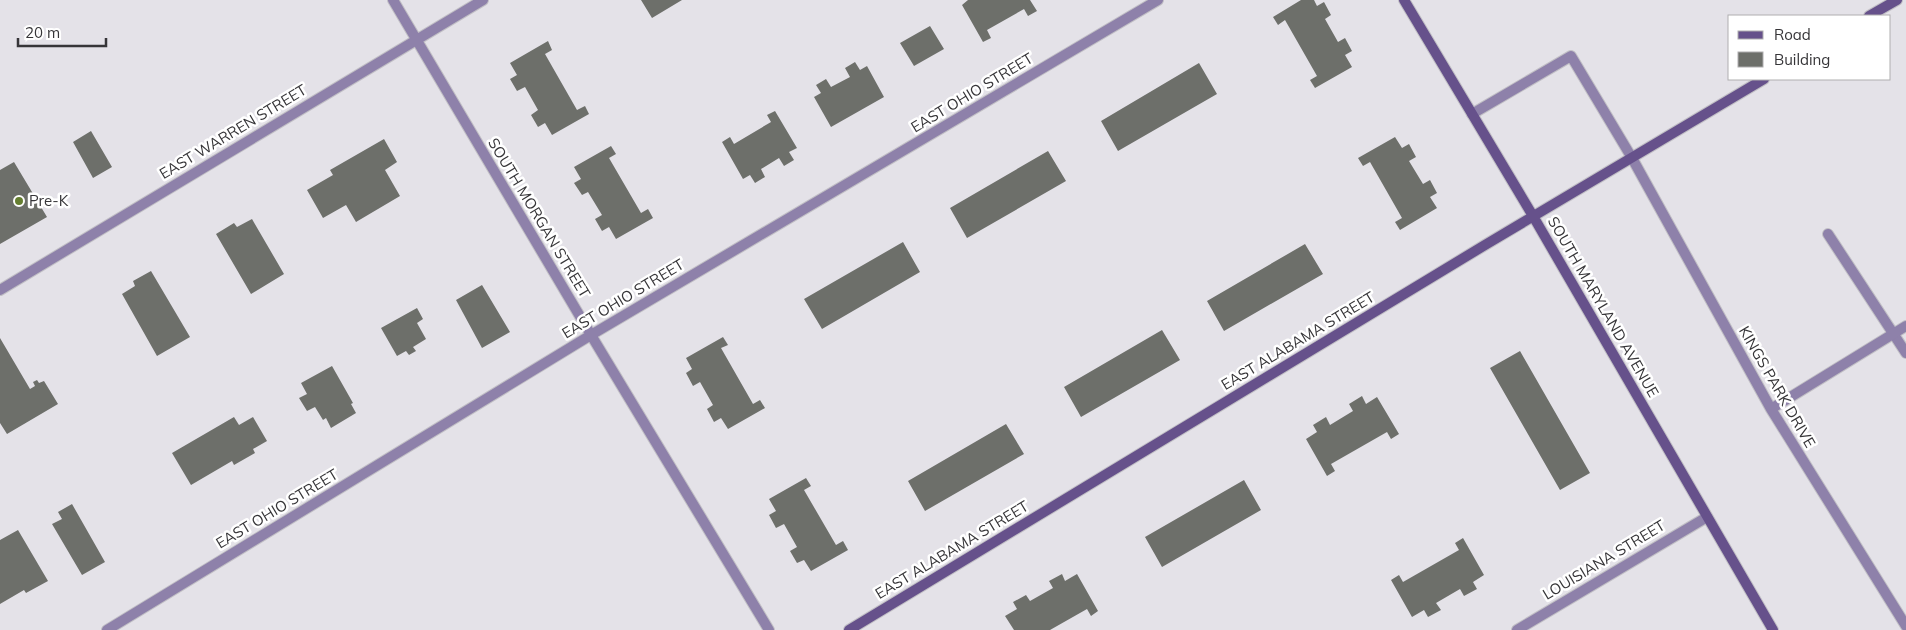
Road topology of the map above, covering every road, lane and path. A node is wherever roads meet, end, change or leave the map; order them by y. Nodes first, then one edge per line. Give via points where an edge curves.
1 (393, 0) edge
2 (483, 0) edge
3 (1158, 0) edge
4 (1404, 0) edge
5 (1897, 0) edge
6 (1871, 15) edge
7 (416, 39) junction
8 (1762, 80) edge
9 (1472, 114) junction
10 (1632, 158) junction
11 (1533, 216) junction
12 (1828, 234) dead end
13 (0, 290) edge
14 (1906, 326) edge
15 (1894, 334) junction
16 (591, 335) junction
17 (1906, 354) edge
18 (1771, 409) junction
19 (1707, 517) junction
20 (1906, 626) edge
21 (107, 630) edge
22 (769, 630) edge
23 (849, 630) edge
24 (1517, 630) edge
25 (1773, 630) edge

1 - 7 street, SOUTH MORGAN STREET
2 - 7 street, EAST WARREN STREET
3 - 16 street, EAST OHIO STREET
4 - 9 street, SOUTH MARYLAND AVENUE
5 - 6 street
7 - 13 street, EAST WARREN STREET
7 - 16 street, SOUTH MORGAN STREET
8 - 10 street, EAST ALABAMA STREET
9 - 10 street, KINGS PARK DRIVE via 1571,56
9 - 11 street, SOUTH MARYLAND AVENUE
10 - 11 street, EAST ALABAMA STREET
10 - 18 street, KINGS PARK DRIVE
11 - 19 street, SOUTH MARYLAND AVENUE
11 - 23 street, EAST ALABAMA STREET
12 - 15 street
14 - 15 street
15 - 17 street
15 - 18 street
16 - 21 street, EAST OHIO STREET
16 - 22 street, SOUTH MORGAN STREET
18 - 20 street, KINGS PARK DRIVE
19 - 24 street, LOUISIANA STREET
19 - 25 street, SOUTH MARYLAND AVENUE

